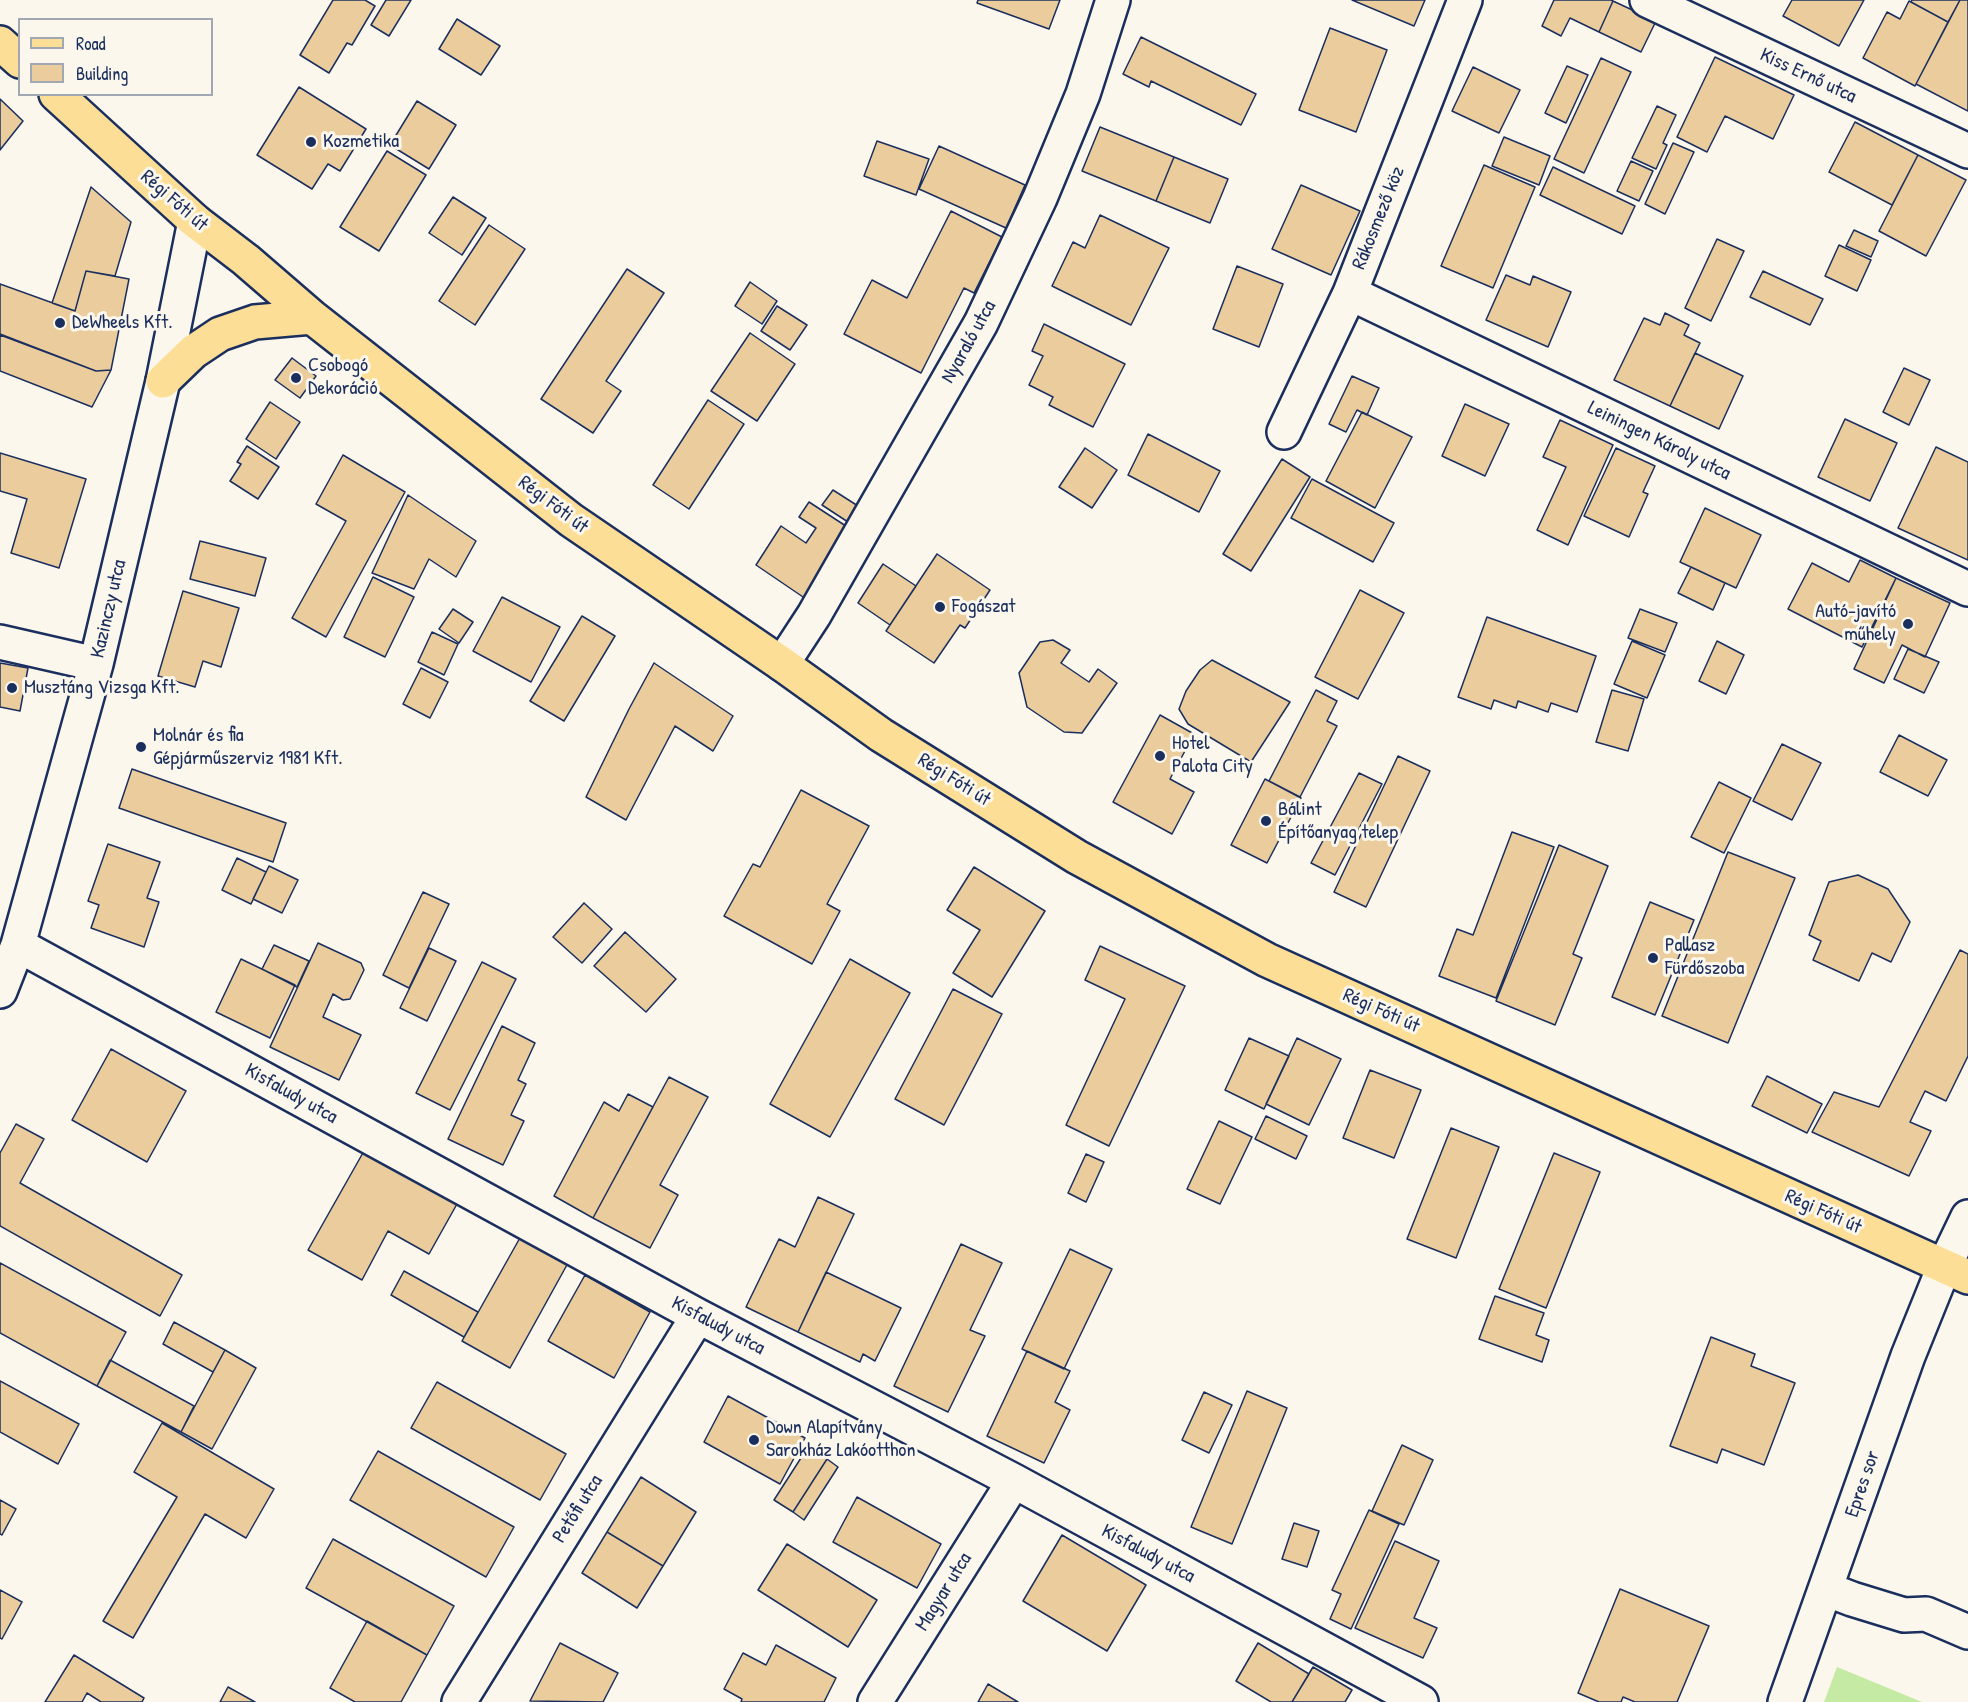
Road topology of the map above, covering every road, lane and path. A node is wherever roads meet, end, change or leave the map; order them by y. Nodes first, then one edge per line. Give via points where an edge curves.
1 (1113, 0) edge
2 (1465, 0) edge
3 (1647, 0) edge
4 (0, 43) edge
5 (18, 59) edge
6 (58, 96) edge
7 (1968, 151) edge
8 (195, 221) junction
9 (1350, 293) junction
10 (312, 317) junction
11 (163, 381) junction
12 (1284, 432) dead end
13 (1968, 589) edge
14 (0, 642) edge
15 (96, 664) junction
16 (782, 664) junction
17 (18, 945) junction
18 (0, 991) edge
19 (1968, 1217) edge
20 (1956, 1272) edge
21 (698, 1316) junction
22 (1014, 1481) junction
23 (1826, 1589) junction
24 (1968, 1632) edge
25 (459, 1702) edge
26 (875, 1702) edge
27 (1421, 1702) edge
28 (1785, 1702) edge

1 - 16 street, Nyaraló utca via 1083,94 1040,198 981,323
2 - 9 street, Rákosmező köz
3 - 7 street, Kiss Ernő utca
4 - 5 main road
6 - 8 main road, Régi Fóti út
8 - 10 main road, Régi Fóti út
8 - 11 street, Kazinczy utca
9 - 12 street, Rákosmező köz
9 - 13 street, Leiningen Károly utca
10 - 11 main road via 255,322 219,334
10 - 16 main road, Régi Fóti út via 571,520
11 - 15 street, Kazinczy utca
14 - 15 street
15 - 17 street, Kazinczy utca
16 - 20 main road, Régi Fóti út via 881,735 1067,851 1267,960
17 - 18 street, Kazinczy utca
17 - 21 street, Kisfaludy utca
19 - 20 street, Epres sor
20 - 23 street, Epres sor via 1908,1356
21 - 22 street, Kisfaludy utca
21 - 25 street, Petőfi utca
22 - 26 street, Magyar utca
22 - 27 street, Kisfaludy utca
23 - 24 street via 1904,1615 1926,1614
23 - 28 street, Epres sor

